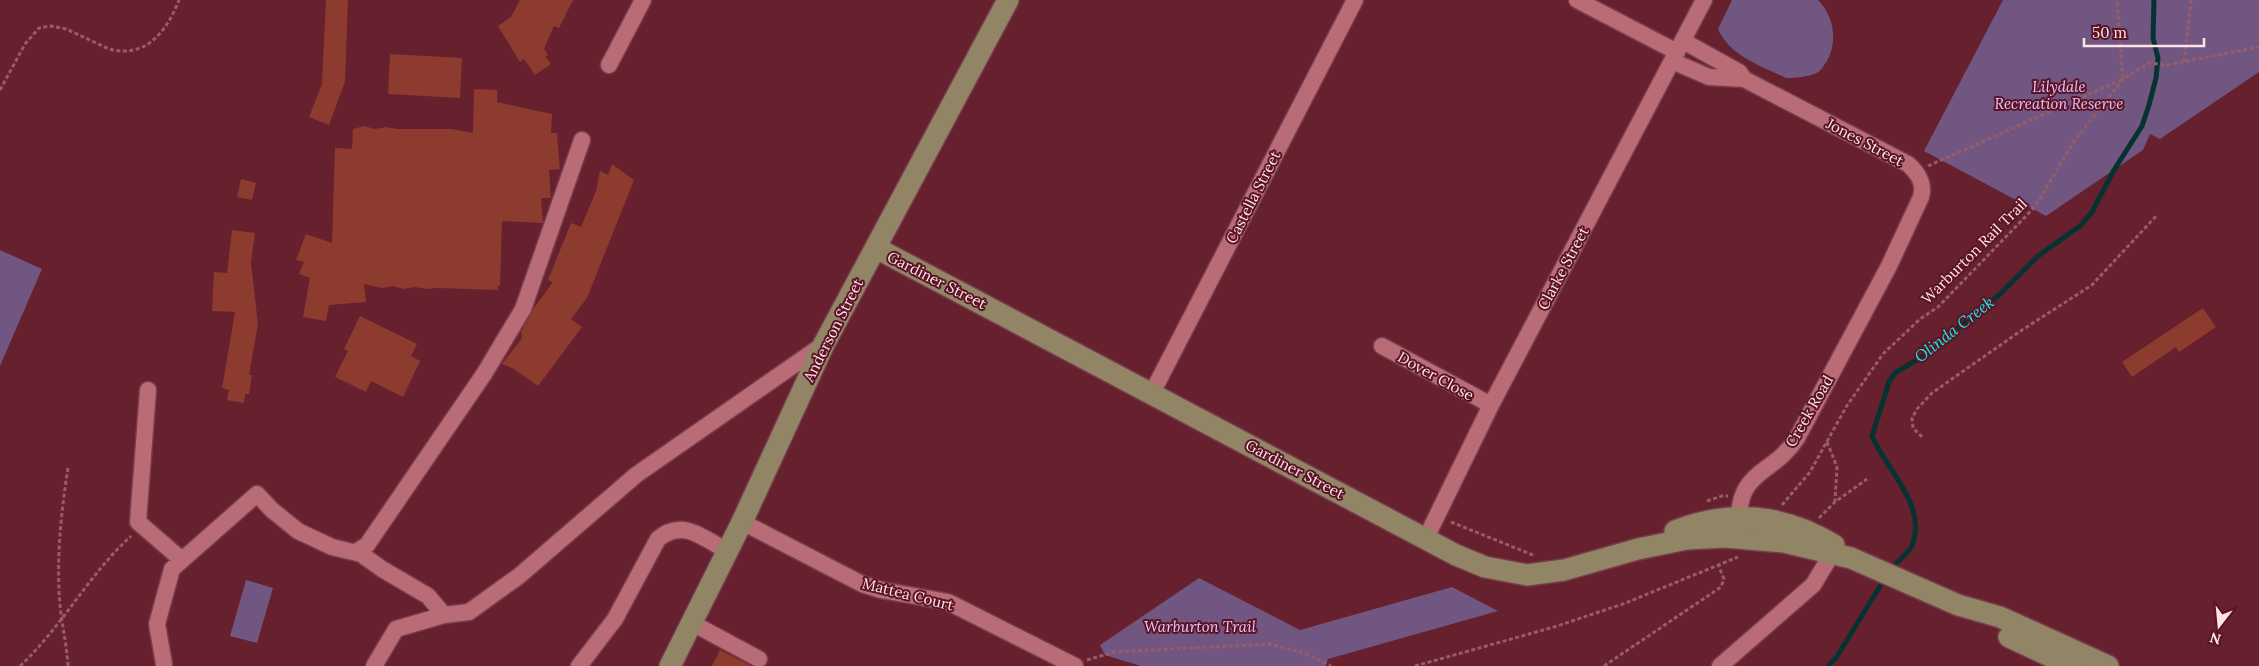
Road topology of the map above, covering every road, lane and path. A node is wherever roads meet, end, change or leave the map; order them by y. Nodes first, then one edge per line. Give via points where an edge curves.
1 (179, 0) edge
2 (642, 0) edge
3 (1008, 0) edge
4 (1354, 0) edge
5 (1577, 0) edge
6 (1704, 0) edge
7 (2117, 0) edge
8 (2191, 0) edge
9 (2259, 47) edge
10 (1678, 52) junction
11 (2184, 62) junction
12 (609, 65) dead end
13 (2123, 78) junction
14 (1744, 79) junction
15 (0, 90) edge
16 (582, 140) dead end
17 (1916, 171) junction
18 (2157, 215) dead end
19 (876, 248) junction
20 (824, 344) junction
21 (1382, 346) dead end
22 (1844, 348) joint
23 (148, 390) dead end
24 (1152, 393) junction
25 (1491, 405) junction
26 (1922, 437) dead end
27 (1827, 442) junction
28 (68, 468) dead end
29 (1867, 479) dead end
30 (1835, 502) junction
31 (1818, 518) dead end
32 (1779, 521) junction
33 (742, 522) junction
34 (142, 526) junction
35 (1740, 537) junction
36 (1426, 538) junction
37 (727, 551) junction
38 (356, 552) junction
39 (1833, 552) junction
40 (182, 560) junction
41 (1862, 562) junction
42 (1718, 564) junction
43 (1958, 605) junction
44 (444, 615) junction
45 (62, 619) junction
46 (692, 624) junction
47 (759, 659) dead end
48 (164, 664) dead end
49 (2103, 665) edge
50 (20, 666) edge
51 (68, 666) edge
52 (374, 666) edge
53 (579, 666) edge
54 (670, 666) edge
55 (1075, 666) edge
56 (1331, 666) edge
57 (1415, 666) edge
58 (1604, 666) edge
59 (1720, 666) edge
60 (2071, 666) edge

1 - 15 path via 158,37 133,50 118,51 58,27 39,28 24,44
2 - 12 street
3 - 19 main road, Anderson Street
4 - 24 street, Castella Street
5 - 10 street, Jones Street
6 - 10 street, Clarke Street
7 - 13 path
8 - 11 path
9 - 11 path, Warburton Rail Trail
10 - 14 street, Jones Street via 1739,72
10 - 14 street, Jones Street via 1709,77
10 - 25 street, Clarke Street
11 - 13 path, Warburton Rail Trail via 2167,65 2148,63
13 - 17 path
13 - 27 path, Warburton Rail Trail via 2075,140 2036,205 1938,307 1883,354 1853,395
14 - 17 street, Jones Street
16 - 38 street via 523,309 415,478 367,545
17 - 22 street, Jones Street via 1922,184 1921,197 1889,266
18 - 26 path via 2092,285 1932,393 1912,418 1913,428
19 - 20 main road, Anderson Street
19 - 24 main road, Gardiner Street
20 - 33 main road, Anderson Street
20 - 44 street via 636,475 519,576 469,612
21 - 25 street, Dover Close
22 - 35 street, Creek Road via 1794,442 1746,486 1739,504
23 - 34 street via 138,522
24 - 36 main road, Gardiner Street
25 - 36 street, Clarke Street
27 - 30 path via 1837,467
27 - 32 path, Warburton Rail Trail via 1810,472 1782,506
28 - 45 path via 61,524 59,580
29 - 30 path
30 - 31 path
32 - 35 main road via 1759,517
32 - 41 main road via 1811,533
33 - 37 main road, Anderson Street
33 - 55 street, Mattea Court via 862,584 948,602
34 - 40 street
34 - 45 path via 116,550
35 - 36 main road, Gardiner Street via 1705,521 1638,548 1564,570 1527,575 1486,567
35 - 39 main road
35 - 42 path
37 - 46 main road, Anderson Street
37 - 53 street via 684,529 674,529 658,539 615,619
38 - 40 street via 332,547 298,531 257,494
38 - 44 street via 428,596
39 - 41 main road
39 - 59 street via 1814,586
40 - 48 street via 172,569 157,624
41 - 43 main road
42 - 57 path via 1644,596
42 - 58 path via 1724,582 1716,590
43 - 49 main road via 2000,617
43 - 60 main road via 1994,630
44 - 52 street via 396,629
45 - 50 path
45 - 51 path
46 - 47 street
46 - 54 main road, Anderson Street
55 - 56 path via 1105,653 1270,644 1306,654

